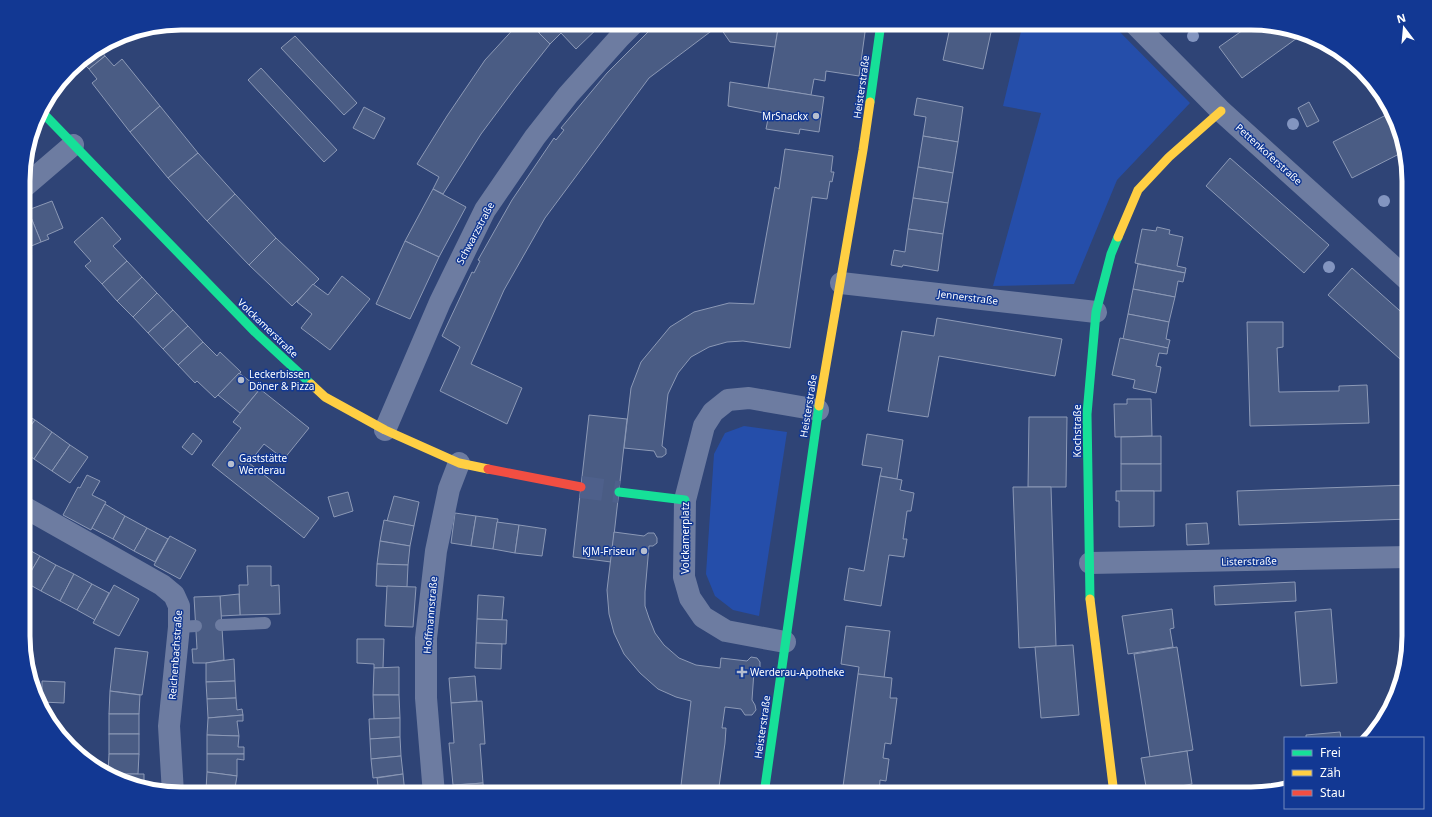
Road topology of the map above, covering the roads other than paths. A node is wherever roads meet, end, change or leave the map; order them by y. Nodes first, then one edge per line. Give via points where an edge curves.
1 (627, 30) edge
2 (880, 30) edge
3 (1141, 30) edge
4 (1221, 111) junction
5 (45, 116) edge
6 (73, 145) junction
7 (30, 182) edge
8 (1402, 275) edge
9 (840, 283) junction
10 (1096, 312) junction
11 (818, 410) junction
12 (385, 430) junction
13 (459, 463) junction
14 (581, 487) tunnel mouth
15 (618, 492) tunnel mouth
16 (685, 500) junction
17 (30, 510) edge
18 (1402, 557) edge
19 (1090, 563) junction
20 (265, 623) dead end
21 (221, 625) dead end
22 (785, 642) junction
23 (173, 787) edge
24 (433, 787) edge
25 (765, 787) edge
26 (1113, 787) edge

1 - 12 street, Schwarzstraße via 568,95 535,137 485,210 440,302
2 - 9 street, Heisterstraße
3 - 4 street, Pettenkoferstraße
4 - 8 street, Pettenkoferstraße
4 - 10 street, Kochstraße via 1169,157 1138,190 1111,254
5 - 6 street, Volckamerstraße
6 - 7 street
6 - 12 street, Volckamerstraße via 255,332 326,397
9 - 10 street, Jennerstraße
9 - 11 street, Heisterstraße
10 - 19 street, Kochstraße via 1087,414
11 - 16 street, Volckamerplatz via 749,398 728,400 713,412 704,426
11 - 22 street, Heisterstraße
12 - 13 street, Volckamerstraße
13 - 14 street, Volckamerstraße
13 - 24 street, Hoffmannstraße via 449,489 436,551 426,638 426,698
15 - 16 street
16 - 22 street, Volckamerplatz via 684,577 690,598 703,617 726,630
17 - 23 street, Reichenbachstraße via 162,585 174,595 187,626 169,726
18 - 19 street, Listerstraße
19 - 26 street, Kochstraße via 1090,598
20 - 21 lane
22 - 25 street, Heisterstraße

